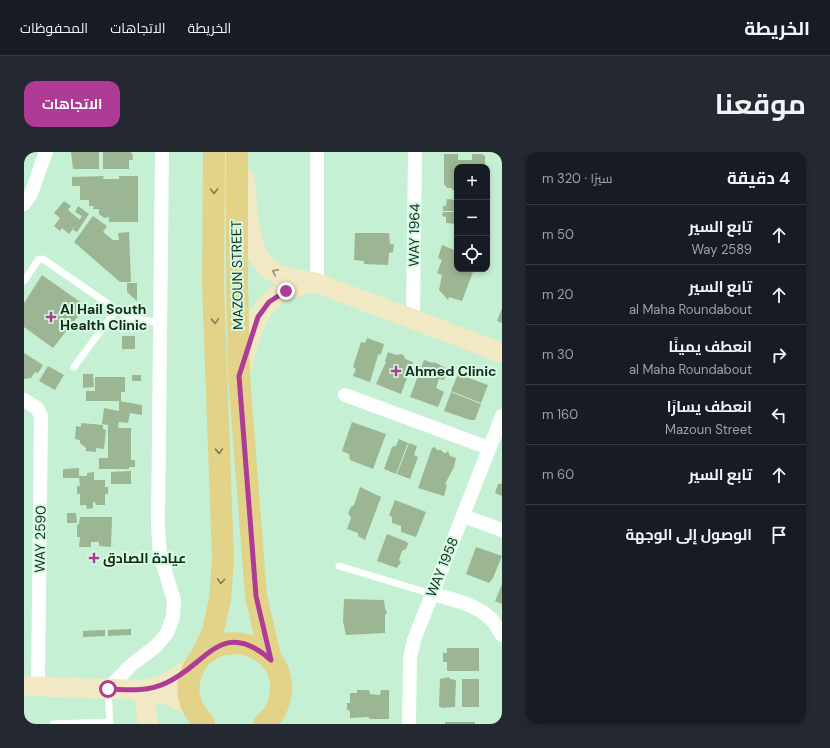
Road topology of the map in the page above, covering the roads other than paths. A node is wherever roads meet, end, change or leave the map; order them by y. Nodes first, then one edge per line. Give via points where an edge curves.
1 (46, 152) edge
2 (162, 152) edge
3 (214, 152) edge
4 (237, 152) edge
5 (241, 152) edge
6 (317, 152) edge
7 (415, 152) edge
8 (24, 204) edge
9 (24, 281) edge
10 (314, 283) junction
11 (116, 310) junction
12 (413, 318) junction
13 (160, 323) junction
14 (502, 353) edge
15 (74, 367) dead end
16 (239, 376) junction
17 (346, 395) dead end
18 (24, 400) edge
19 (502, 416) edge
20 (490, 448) junction
21 (463, 516) junction
22 (502, 530) edge
23 (339, 566) dead end
24 (432, 594) junction
25 (502, 634) edge
26 (271, 660) junction
27 (197, 662) junction
28 (31, 686) edge
29 (108, 689) junction
30 (143, 690) junction
31 (191, 704) junction
32 (110, 723) edge
33 (266, 723) edge
34 (53, 724) edge
35 (148, 724) edge
36 (204, 724) edge
37 (409, 724) edge

1 - 8 street via 31,194
2 - 13 street
3 -> 27 main road, MAZOUN STREET via 214,283 223,560 220,599 213,631
4 - 16 main road, MAZOUN STREET
10 -> 5 street via 281,275 261,263 255,251 251,232
6 - 10 street
7 - 12 street, WAY 1964
9 - 11 lane via 38,260 43,259
10 - 12 street
10 - 16 street via 286,291 269,302 258,317
11 - 13 lane via 130,318
11 - 15 lane
12 - 14 street
13 - 29 street via 158,540 174,600 174,617 167,633 156,646 130,666
16 - 26 main road, MAZOUN STREET via 256,596
17 - 20 street
18 - 28 street, WAY 2590 via 36,408 41,416
19 - 20 street, WAY 1958
20 - 21 street, WAY 1958
21 - 22 street
21 - 24 street, WAY 1958
23 - 24 lane
24 - 25 street via 482,612
24 - 37 street, WAY 1958 via 414,640 410,658
26 - 27 main road via 259,649 244,643 232,643 213,647
26 - 33 main road via 278,672 280,698
27 - 30 street via 165,684
27 - 31 main road, MAZOUN STREET via 189,685
28 - 29 street
29 - 30 street
29 - 32 lane
30 - 31 street via 168,695
30 - 35 street
31 - 36 main road
32 - 34 lane

